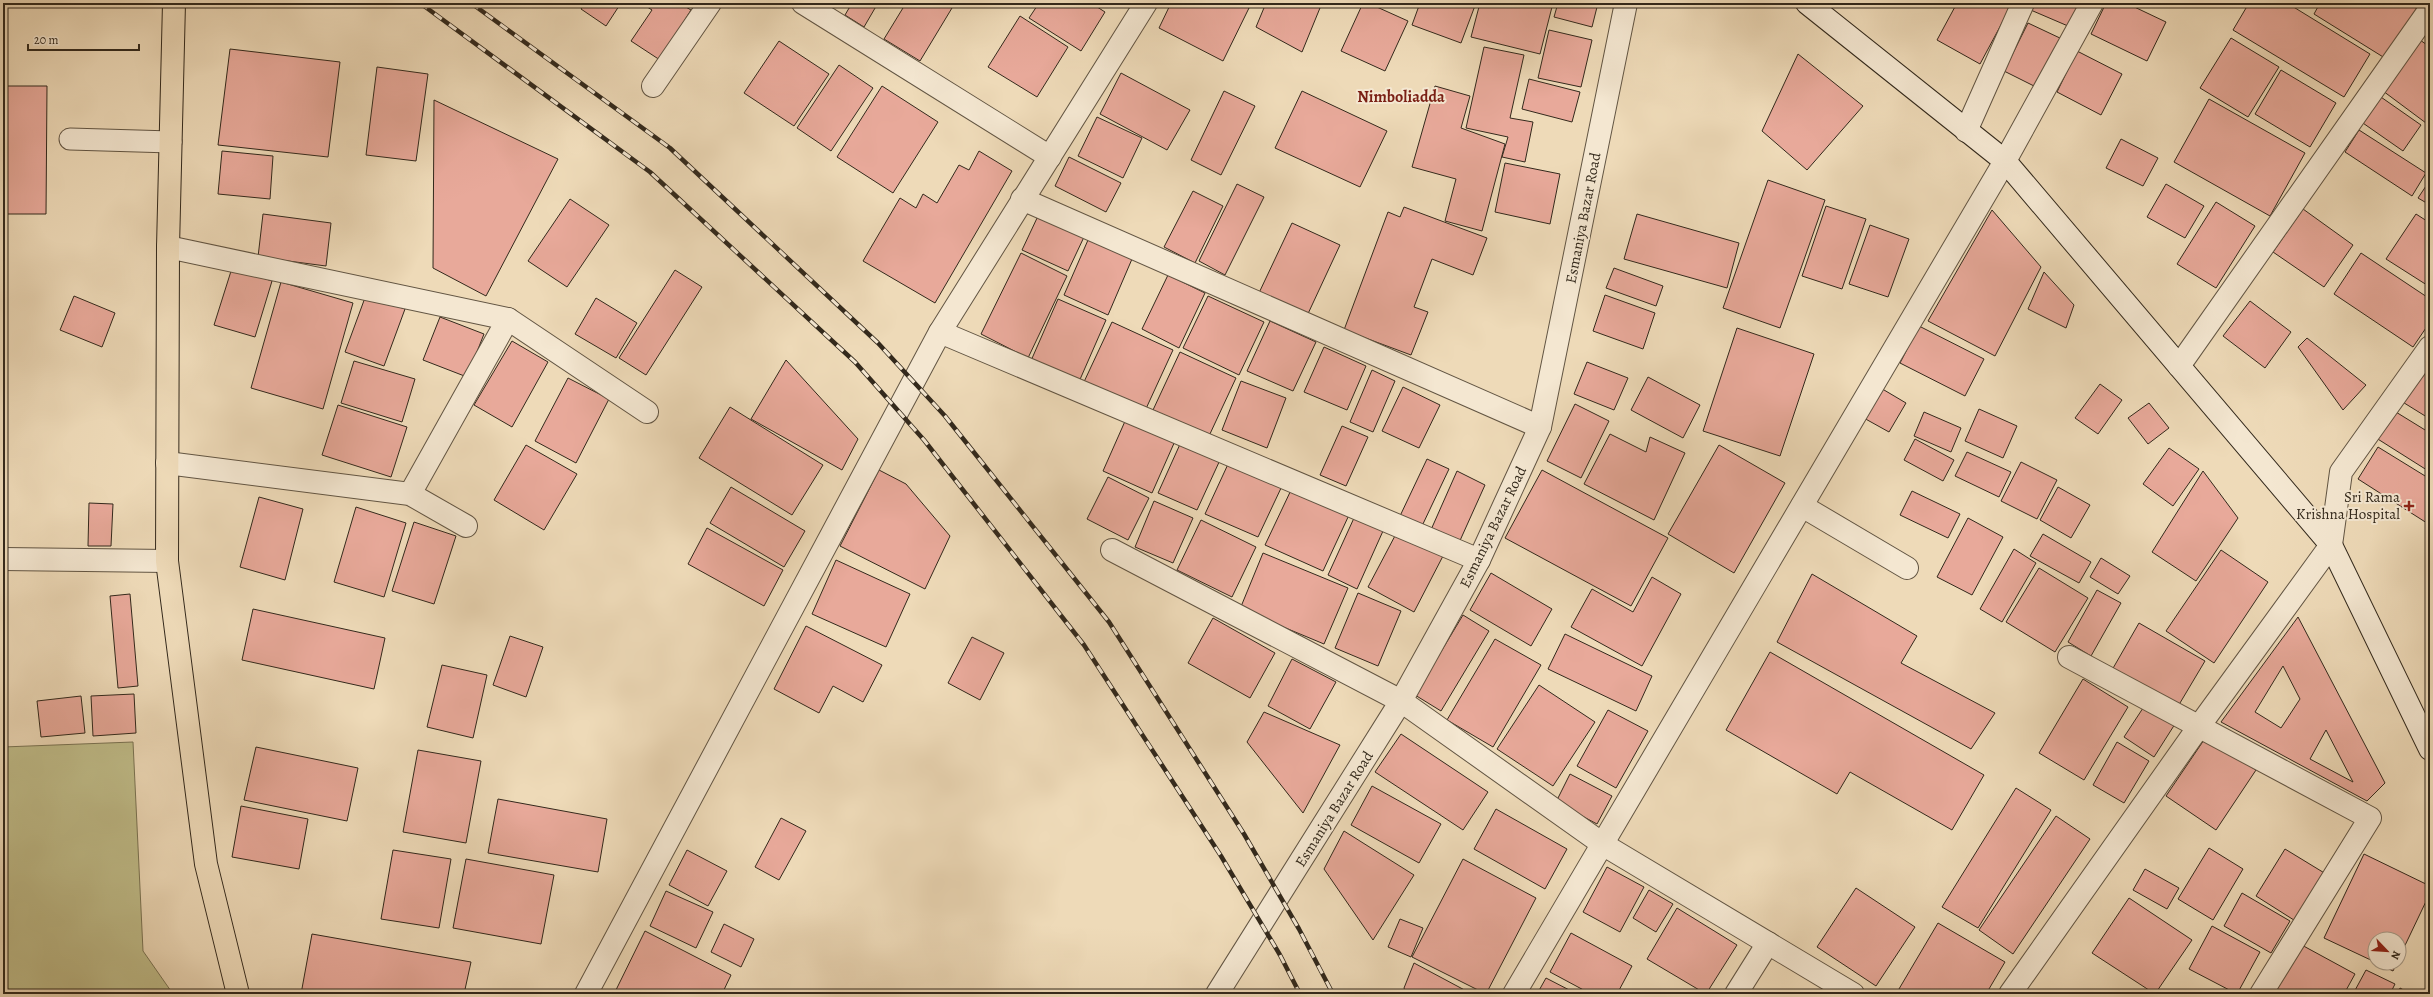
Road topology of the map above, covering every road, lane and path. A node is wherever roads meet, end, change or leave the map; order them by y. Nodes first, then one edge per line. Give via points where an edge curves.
1 (174, 3) edge
2 (710, 3) edge
3 (803, 3) edge
4 (1146, 3) edge
5 (1626, 3) edge
6 (1807, 3) edge
7 (2023, 3) edge
8 (2092, 3) edge
9 (2430, 10) edge
10 (653, 86) dead end
11 (1966, 131) junction
12 (70, 139) dead end
13 (171, 142) junction
14 (1050, 157) junction
15 (2005, 162) junction
16 (1022, 199) junction
17 (168, 247) junction
18 (508, 319) junction
19 (940, 332) junction
20 (2430, 347) edge
21 (2179, 366) junction
22 (647, 412) dead end
23 (1540, 427) junction
24 (167, 463) junction
25 (410, 494) junction
26 (1802, 506) junction
27 (466, 526) dead end
28 (2331, 545) junction
29 (1112, 550) dead end
30 (3, 559) edge
31 (1479, 560) junction
32 (167, 561) junction
33 (1907, 568) dead end
34 (2069, 657) dead end
35 (1401, 701) junction
36 (2200, 725) junction
37 (2430, 749) edge
38 (1604, 845) junction
39 (1768, 943) junction
40 (238, 994) edge
41 (586, 994) edge
42 (1217, 994) edge
43 (1514, 994) edge
44 (1736, 994) edge
45 (1853, 994) edge
46 (2010, 994) edge
47 (2261, 994) edge

1 - 13 highway
2 - 10 street
3 - 14 street
4 - 14 street
5 - 23 street, Esmaniya Bazar Road
6 - 11 street
7 - 11 street
8 - 15 street
9 - 21 street
11 - 15 street
12 - 13 lane
13 - 17 highway
14 - 16 street
15 - 21 street
15 - 26 street
16 - 19 street
16 - 23 street
17 - 18 street
17 - 24 highway
18 - 22 street
18 - 25 street
19 - 31 street
19 - 41 street
20 - 28 street via 2341,472
21 - 28 street
23 - 31 street, Esmaniya Bazar Road
24 - 25 street
24 - 32 highway
25 - 27 street
26 - 33 street
26 - 38 street
28 - 36 street
28 - 37 street
29 - 35 street
30 - 32 street
31 - 35 street, Esmaniya Bazar Road
32 - 40 highway via 206,864
34 - 36 street
35 - 38 street
35 - 42 street, Esmaniya Bazar Road
36 - 46 street
36 - 47 street via 2370,818
38 - 39 street
38 - 43 street
39 - 44 street
39 - 45 street

